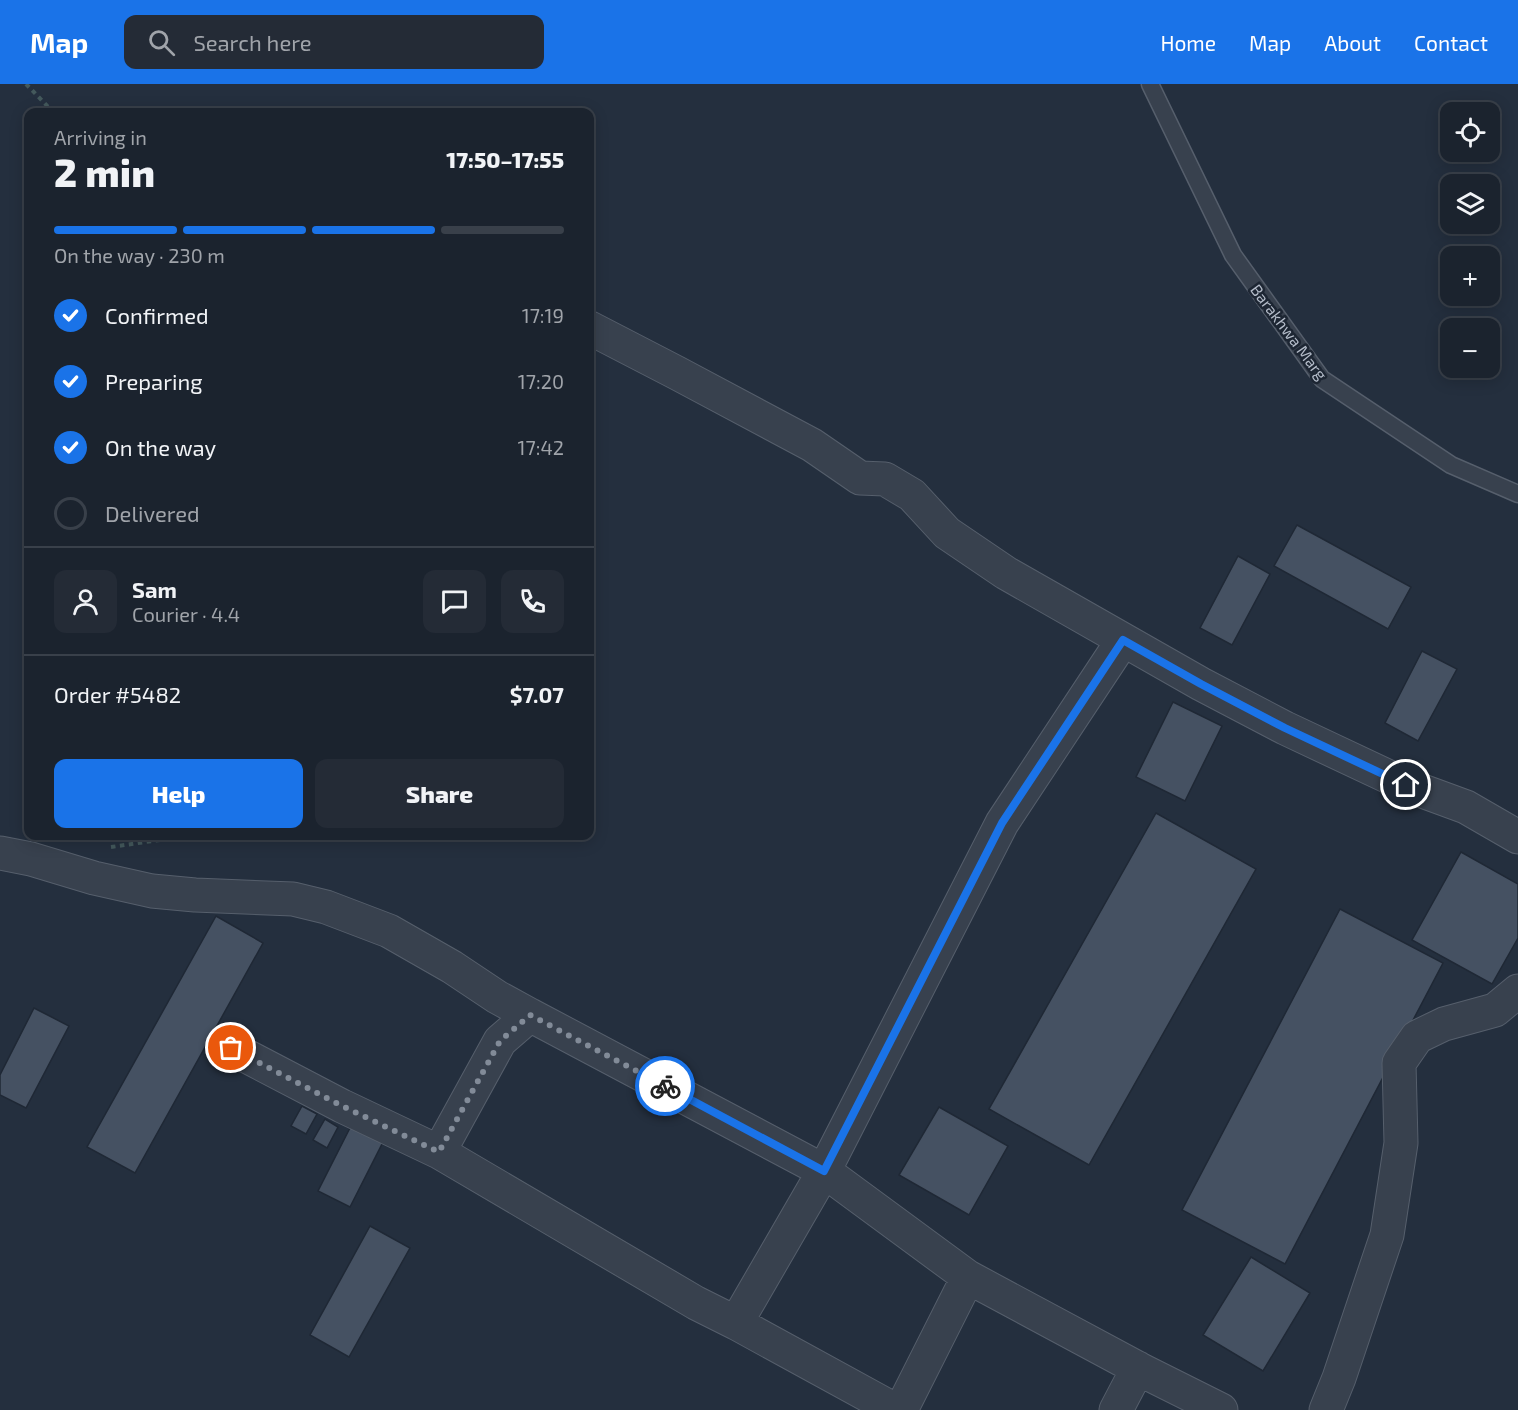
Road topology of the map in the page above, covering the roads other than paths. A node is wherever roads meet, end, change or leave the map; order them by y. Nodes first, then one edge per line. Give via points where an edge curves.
1 (1150, 84) edge
2 (594, 330) edge
3 (1518, 494) edge
4 (1123, 640) junction
5 (1518, 837) edge
6 (0, 853) edge
7 (1518, 991) edge
8 (530, 1015) junction
9 (231, 1048) dead end
10 (439, 1152) junction
11 (824, 1171) junction
12 (968, 1277) junction
13 (736, 1323) junction
14 (1138, 1368) junction
15 (895, 1410) edge
16 (901, 1410) edge
17 (1116, 1410) edge
18 (1221, 1410) edge
19 (1326, 1410) edge

1 - 3 lane, Barakhwa Marg via 1233,255 1322,379 1451,465
2 - 4 street via 812,445 860,478 885,479 912,495 947,533 1006,573
4 - 5 street via 1285,728 1406,785 1466,807
4 - 11 street via 1002,823
6 - 8 street via 152,891 293,899 326,907 389,931
7 - 19 street via 1495,1010 1444,1024 1417,1037 1399,1063 1401,1143 1387,1235
8 - 10 street via 500,1041
8 - 11 street
9 - 10 street
10 - 13 street
11 - 12 street
11 - 13 street
12 - 14 street
12 - 16 street
13 - 15 street
14 - 17 street
14 - 18 street

